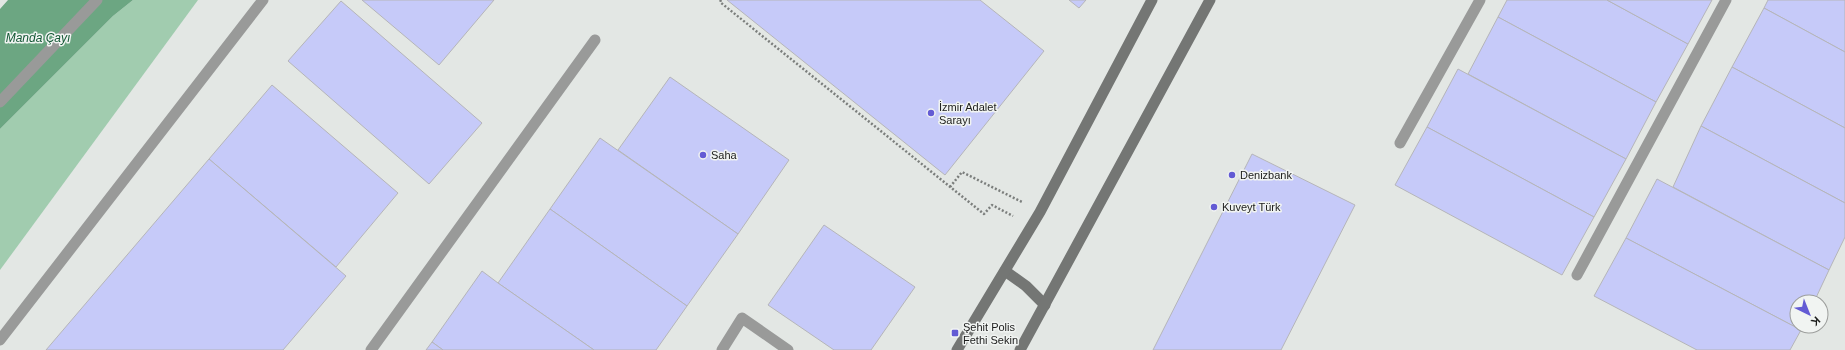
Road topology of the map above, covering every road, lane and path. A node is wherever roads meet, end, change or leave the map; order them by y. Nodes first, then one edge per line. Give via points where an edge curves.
1 (97, 0) edge
2 (262, 0) edge
3 (721, 0) edge
4 (1152, 0) edge
5 (1210, 0) edge
6 (1480, 0) edge
7 (1726, 0) edge
8 (595, 40) dead end
9 (0, 102) edge
10 (1400, 143) dead end
11 (950, 187) junction
12 (1040, 212) junction
13 (1032, 226) junction
14 (1005, 271) junction
15 (1577, 275) dead end
16 (1045, 305) junction
17 (0, 340) edge
18 (371, 350) edge
19 (722, 350) edge
20 (788, 350) edge
21 (957, 350) edge
22 (1021, 350) edge

1 - 9 street
2 - 17 street
3 - 11 path via 720,2
4 - 12 main road
5 - 16 main road
6 - 10 street
7 - 15 street
8 - 18 street
11 - 12 path via 962,172
11 - 13 path via 984,214 992,205
12 - 13 main road
13 - 14 main road
14 - 16 main road via 1026,286
14 - 21 main road
16 - 22 main road
19 - 20 street via 742,318

